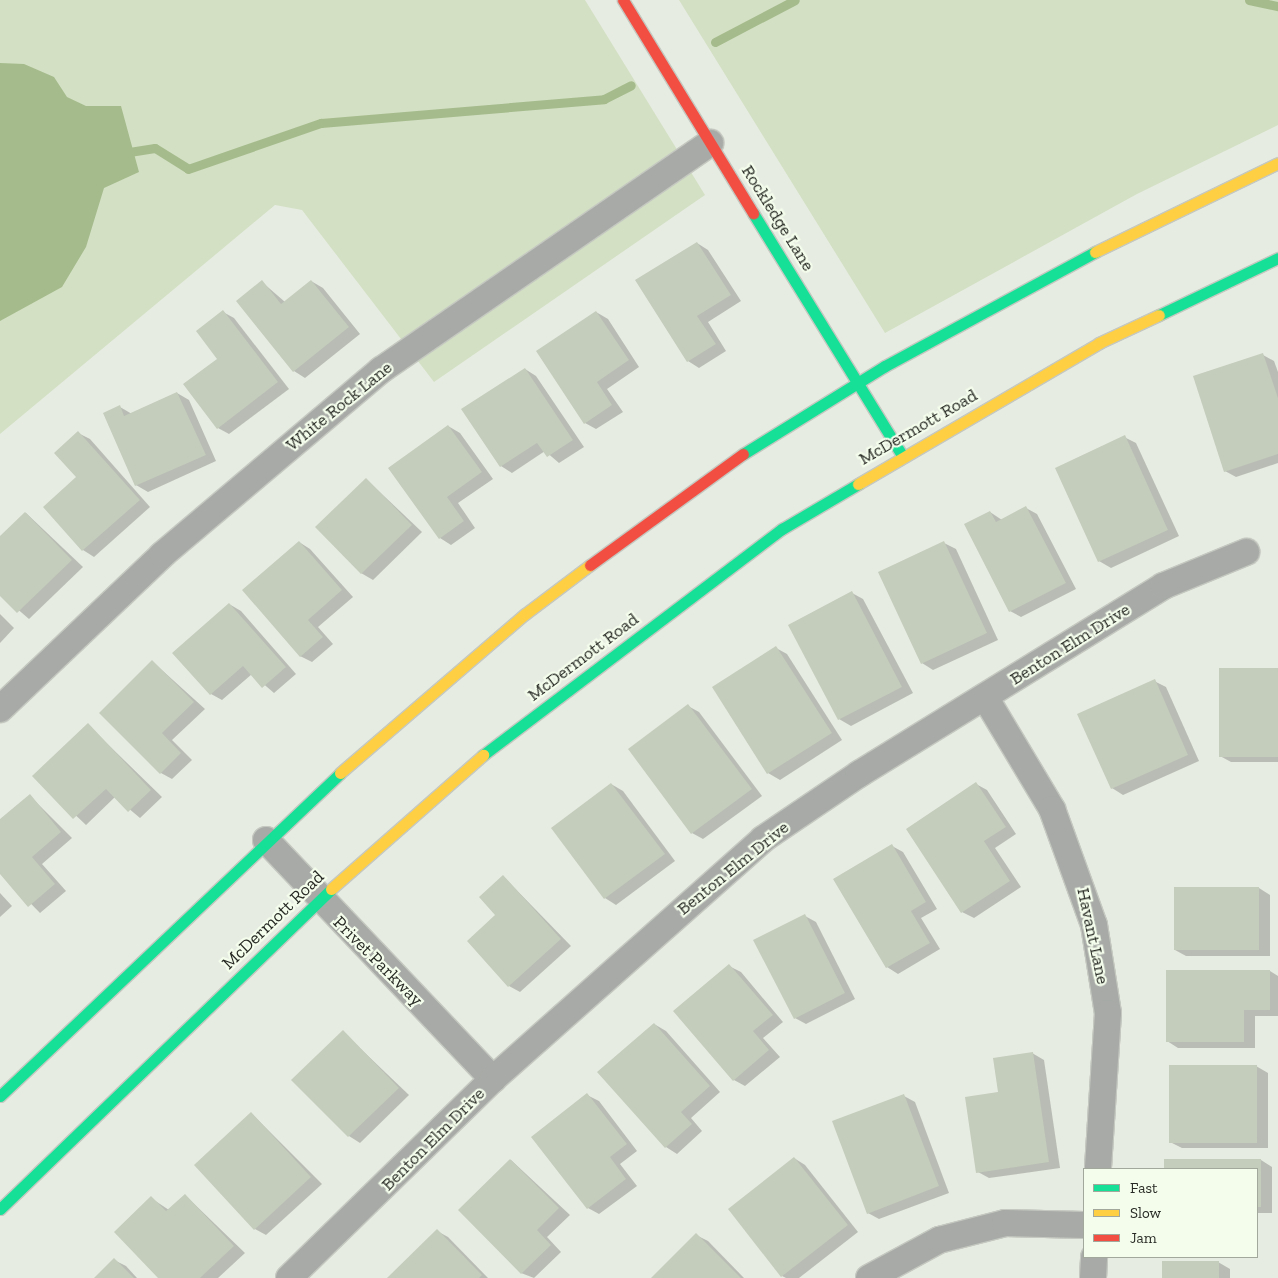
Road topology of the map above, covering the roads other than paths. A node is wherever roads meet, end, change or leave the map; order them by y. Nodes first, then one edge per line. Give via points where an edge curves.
1 (623, 0) edge
2 (710, 143) junction
3 (1278, 163) edge
4 (1278, 258) edge
5 (858, 382) junction
6 (902, 455) junction
7 (1246, 552) dead end
8 (985, 697) junction
9 (0, 709) edge
10 (266, 840) junction
11 (318, 900) junction
12 (493, 1079) junction
13 (0, 1096) edge
14 (1098, 1168) edge
15 (0, 1209) edge
16 (1083, 1225) edge
17 (1094, 1258) edge
18 (289, 1278) edge
19 (869, 1278) edge
20 (1093, 1278) edge

1 - 2 main road, Rockledge Lane
2 - 5 main road, Rockledge Lane
2 - 9 street, White Rock Lane via 381,370 162,555
3 - 5 main road via 1037,280
4 - 6 main road, McDermott Road via 1099,343
5 - 6 main road, Rockledge Lane
5 - 10 main road via 721,468 525,614 404,715
6 - 11 main road, McDermott Road via 782,529 505,738
7 - 8 street, Benton Elm Drive via 1163,586
8 - 12 street, Benton Elm Drive via 763,839
8 - 14 street, Havant Lane via 1052,809 1094,925 1108,1013
10 - 11 street, Privet Parkway
10 - 13 main road
11 - 12 street, Privet Parkway
11 - 15 main road, McDermott Road
12 - 18 street, Benton Elm Drive
16 - 19 street via 1005,1223 939,1240
17 - 20 street

